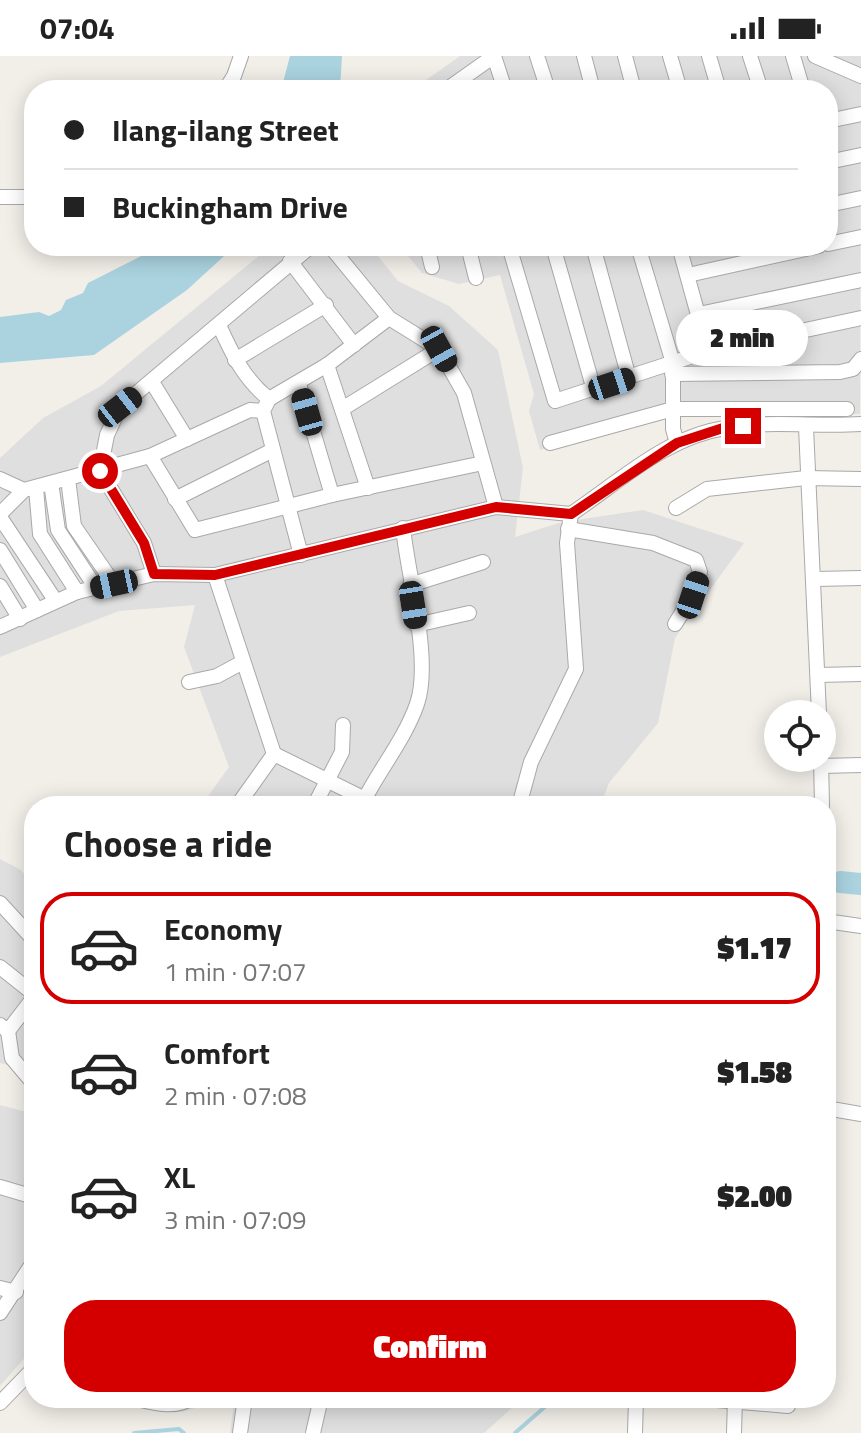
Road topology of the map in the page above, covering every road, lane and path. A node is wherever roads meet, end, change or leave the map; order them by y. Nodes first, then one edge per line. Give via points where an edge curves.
1 (241, 56) edge
2 (537, 56) edge
3 (584, 56) edge
4 (625, 56) edge
5 (670, 56) edge
6 (709, 56) edge
7 (750, 56) edge
8 (793, 56) edge
9 (815, 56) edge
10 (861, 76) edge
11 (231, 80) edge
12 (464, 80) edge
13 (502, 80) edge
14 (545, 80) edge
15 (590, 80) edge
16 (631, 80) edge
17 (677, 80) edge
18 (716, 80) edge
19 (758, 80) edge
20 (800, 80) edge
21 (861, 114) edge
22 (838, 119) edge
23 (861, 155) edge
24 (838, 160) edge
25 (0, 197) edge
26 (24, 197) edge
27 (861, 198) edge
28 (838, 203) edge
29 (861, 237) edge
30 (838, 242) edge
31 (297, 256) edge
32 (338, 256) edge
33 (429, 256) edge
34 (470, 256) edge
35 (512, 256) edge
36 (556, 256) edge
37 (596, 256) edge
38 (641, 256) edge
39 (682, 256) edge
40 (774, 256) edge
41 (290, 261) junction
42 (432, 267) dead end
43 (688, 275) junction
44 (476, 278) dead end
45 (861, 280) edge
46 (326, 305) junction
47 (699, 314) junction
48 (389, 318) junction
49 (861, 318) edge
50 (219, 325) junction
51 (354, 345) junction
52 (439, 349) junction
53 (708, 351) junction
54 (861, 359) edge
55 (235, 360) junction
56 (327, 365) junction
57 (672, 368) junction
58 (629, 378) junction
59 (152, 382) junction
60 (299, 384) junction
61 (594, 390) junction
62 (266, 405) junction
63 (342, 409) junction
64 (673, 409) junction
65 (847, 409) dead end
66 (861, 424) edge
67 (806, 427) junction
68 (187, 439) junction
69 (550, 443) dead end
70 (677, 443) junction
71 (273, 450) junction
72 (150, 456) junction
73 (483, 463) junction
74 (100, 471) junction
75 (806, 478) junction
76 (0, 479) edge
77 (68, 479) junction
78 (861, 479) edge
79 (51, 483) junction
80 (368, 488) junction
81 (30, 489) junction
82 (332, 495) junction
83 (175, 499) junction
84 (289, 507) junction
85 (496, 507) junction
86 (676, 508) dead end
87 (0, 516) edge
88 (570, 522) junction
89 (403, 528) junction
90 (0, 550) edge
91 (301, 555) junction
92 (483, 562) dead end
93 (154, 574) junction
94 (215, 575) junction
95 (861, 578) edge
96 (815, 579) junction
97 (114, 584) junction
98 (410, 585) junction
99 (0, 586) edge
100 (96, 588) junction
101 (77, 592) junction
102 (55, 600) junction
103 (37, 610) junction
104 (469, 613) dead end
105 (20, 619) junction
106 (675, 624) dead end
107 (416, 625) junction
108 (0, 627) edge
109 (241, 663) junction
110 (861, 674) edge
111 (818, 675) junction
112 (189, 682) dead end
113 (819, 700) edge
114 (343, 725) dead end
115 (274, 754) junction
116 (836, 763) edge
117 (861, 765) edge
118 (821, 772) edge
119 (328, 782) junction
120 (244, 796) edge
121 (320, 796) edge
122 (351, 796) edge
123 (367, 796) edge
124 (522, 796) edge
125 (822, 796) edge
126 (0, 903) edge
127 (836, 922) edge
128 (861, 926) edge
129 (24, 929) edge
130 (0, 967) edge
131 (24, 987) edge
132 (24, 1006) edge
133 (4, 1028) edge
134 (24, 1072) edge
135 (836, 1110) edge
136 (861, 1114) edge
137 (0, 1187) edge
138 (24, 1194) edge
139 (24, 1278) edge
140 (0, 1288) edge
141 (16, 1292) junction
142 (0, 1313) edge
143 (7, 1386) edge
144 (0, 1403) edge
145 (244, 1408) edge
146 (319, 1408) edge
147 (636, 1408) edge
148 (735, 1408) edge
149 (240, 1433) edge
150 (313, 1433) edge
151 (635, 1433) edge
152 (734, 1433) edge

1 - 11 street
2 - 14 street
3 - 15 street
4 - 16 street
5 - 17 street
6 - 18 street
7 - 19 street
8 - 20 street
9 - 10 street
12 - 13 street via 494,56
21 - 22 street
23 - 24 street
25 - 26 street
27 - 28 street
29 - 30 street
31 - 41 street
32 - 48 street
33 - 42 street
34 - 44 street
35 - 61 street via 555,401
36 - 61 street
37 - 58 street
38 - 57 street
39 - 43 street
40 - 43 street
41 - 46 street
41 - 50 street
43 - 47 street
45 - 47 street
46 - 51 street
46 - 55 street
47 - 53 street
48 - 51 street
48 - 52 street
49 - 53 street
50 - 55 street
50 - 59 street
51 - 56 street
52 - 63 street
52 - 73 street via 464,393
53 - 57 street
54 - 57 street via 853,369 840,372
55 - 62 street
56 - 60 street
56 - 63 street
57 - 58 street
57 - 64 street
58 - 61 street
59 - 68 street
59 - 74 street via 120,407 107,435
60 - 62 street
60 - 82 street
62 - 68 street
62 - 71 street
63 - 80 street
64 - 65 street
64 - 69 street
64 - 70 street
66 - 67 street
67 - 70 street via 723,428
67 - 75 street
68 - 72 street
70 - 88 street
71 - 83 street
71 - 84 street
72 - 74 street
72 - 83 street
73 - 80 street
73 - 85 street
74 - 77 street
74 - 93 street via 144,543
75 - 78 street
75 - 86 street via 707,489
75 - 96 street
76 - 81 street
77 - 79 street
77 - 97 street via 74,526
79 - 81 street
79 - 100 street via 58,530
80 - 82 street
81 - 87 street
81 - 101 street via 40,534
82 - 84 street
83 - 84 street via 195,530
84 - 91 street
85 - 88 street
85 - 89 street
87 - 102 street
88 - 106 street via 696,560 700,572 693,595
88 - 124 street via 576,669 531,762
89 - 91 street
89 - 98 street
90 - 103 street
91 - 94 street
92 - 98 street
93 - 94 street
93 - 97 street
94 - 109 street
95 - 96 street
96 - 111 street
97 - 100 street
98 - 107 street
99 - 105 street
100 - 101 street
101 - 102 street
102 - 103 street
103 - 105 street
104 - 107 street
105 - 108 street
107 - 123 street via 424,672 417,704
109 - 112 street
109 - 115 street
110 - 111 street
111 - 113 street
114 - 119 street via 342,752
115 - 119 street
115 - 120 street
116 - 117 street
118 - 125 street
119 - 121 street
119 - 122 street
126 - 129 street
127 - 128 street
130 - 131 street
132 - 133 street
133 - 134 street via 12,1058
135 - 136 street
137 - 138 street
139 - 141 street
140 - 141 street
141 - 142 street
143 - 144 street
145 - 149 street
146 - 150 street
147 - 151 street
148 - 152 street

